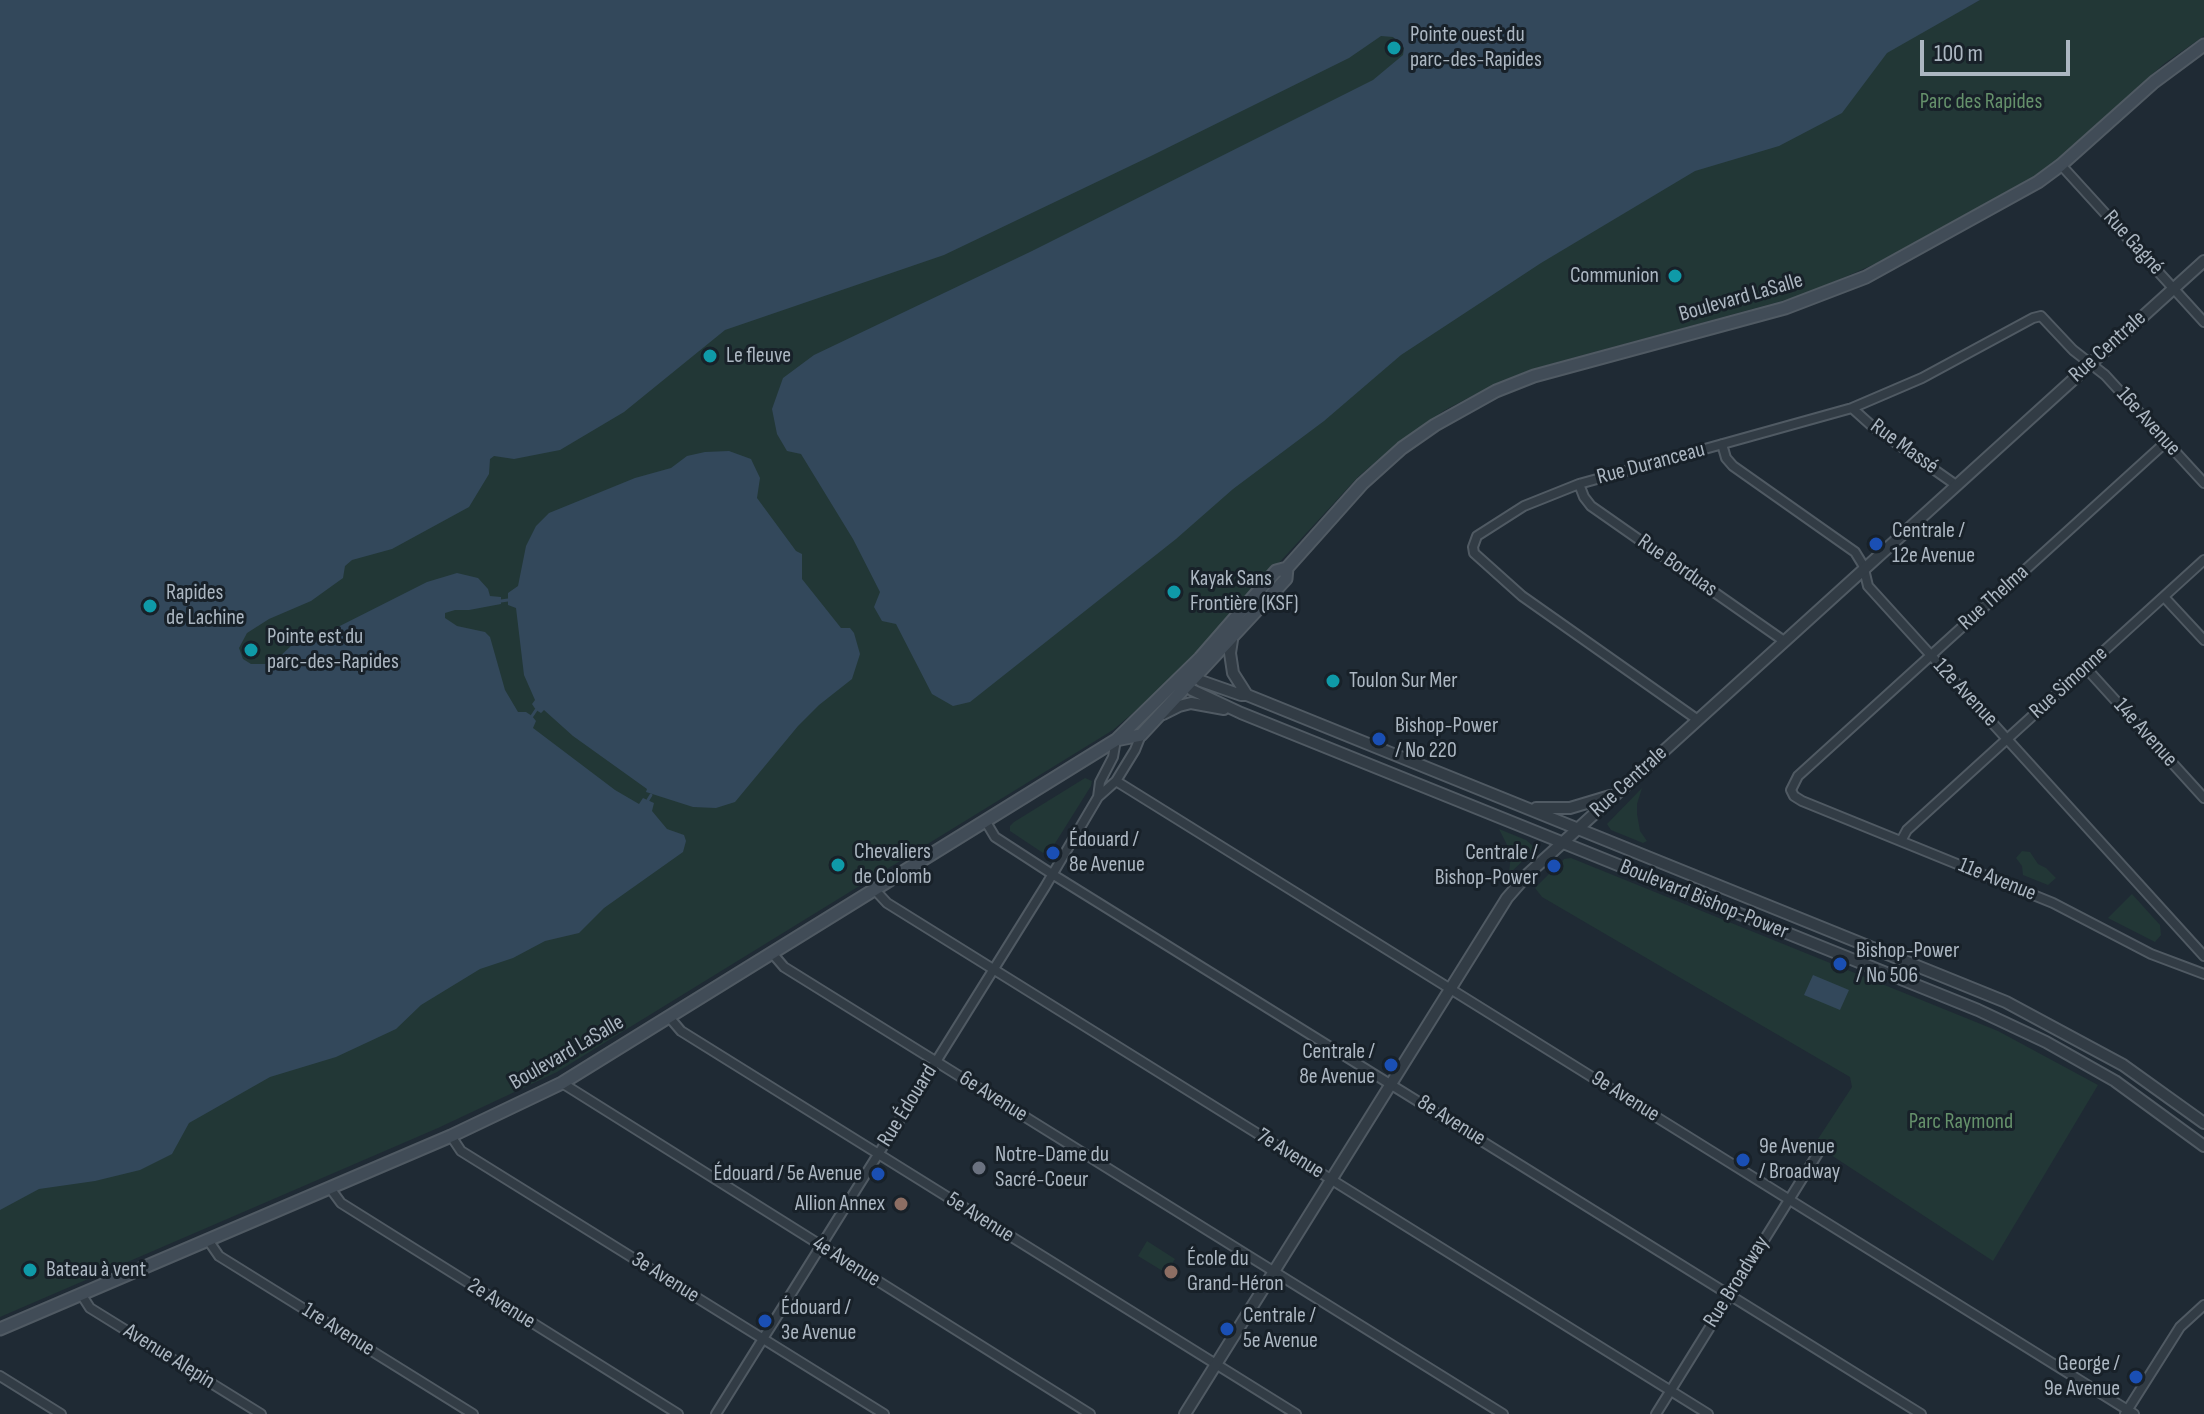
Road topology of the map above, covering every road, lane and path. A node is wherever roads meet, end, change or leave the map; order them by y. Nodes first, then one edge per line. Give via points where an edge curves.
1 (2204, 45) edge
2 (2061, 165) junction
3 (2204, 261) edge
4 (2173, 288) junction
5 (2204, 322) edge
6 (2090, 363) junction
7 (1852, 408) junction
8 (2166, 442) junction
9 (1722, 444) junction
10 (2204, 483) edge
11 (1579, 484) junction
12 (1956, 485) junction
13 (2204, 560) edge
14 (1287, 568) junction
15 (1864, 569) junction
16 (2164, 597) junction
17 (1232, 640) junction
18 (2204, 640) edge
19 (1784, 641) junction
20 (1931, 655) junction
21 (2086, 668) junction
22 (1187, 677) junction
23 (1247, 695) junction
24 (1238, 712) junction
25 (1155, 720) junction
26 (1698, 720) junction
27 (1141, 735) junction
28 (2007, 739) junction
29 (1116, 740) junction
30 (1116, 781) junction
31 (1791, 790) joint
32 (1619, 792) junction
33 (1098, 797) junction
34 (2204, 798) edge
35 (1523, 807) junction
36 (986, 822) junction
37 (1577, 829) junction
38 (1901, 841) junction
39 (1562, 842) junction
40 (1052, 874) junction
41 (875, 890) junction
42 (772, 953) junction
43 (2204, 956) edge
44 (993, 969) junction
45 (2204, 974) edge
46 (1450, 989) junction
47 (669, 1017) junction
48 (936, 1061) junction
49 (562, 1083) junction
50 (1391, 1084) junction
51 (2204, 1123) edge
52 (451, 1136) junction
53 (2204, 1146) edge
54 (1820, 1150) dead end
55 (878, 1154) junction
56 (1331, 1179) junction
57 (330, 1188) junction
58 (1789, 1199) junction
59 (208, 1240) junction
60 (821, 1247) junction
61 (1274, 1271) junction
62 (81, 1294) junction
63 (1729, 1295) junction
64 (2204, 1305) edge
65 (0, 1329) edge
66 (763, 1339) junction
67 (1216, 1364) junction
68 (0, 1376) edge
69 (1670, 1390) junction
70 (2129, 1413) edge
71 (61, 1414) edge
72 (261, 1414) edge
73 (473, 1414) edge
74 (678, 1414) edge
75 (716, 1414) edge
76 (884, 1414) edge
77 (1090, 1414) edge
78 (1185, 1414) edge
79 (1296, 1414) edge
80 (1503, 1414) edge
81 (1656, 1414) edge
82 (1708, 1414) edge
83 (1921, 1414) edge

1 - 2 main road, Boulevard LaSalle
2 - 4 street, Rue Gagné
2 - 14 main road, Boulevard LaSalle via 2013,197 1835,290 1554,370 1475,402 1426,431 1374,472
3 - 4 street, Rue Centrale
4 - 5 street, Rue Gagné
4 - 6 street, Rue Centrale
6 - 7 street, Rue Duranceau via 2041,316
6 - 8 street, 16e Avenue
6 - 12 street, Rue Centrale
7 - 9 street, Rue Duranceau
7 - 12 street, Rue Massé
8 - 10 street, 16e Avenue
8 - 20 street, Rue Thelma
9 - 11 street, Rue Duranceau
9 - 15 street, 12e Avenue via 1730,464 1855,552
11 - 19 street, Rue Borduas via 1591,506
11 - 26 street, Rue Duranceau via 1496,522 1477,536 1474,553 1522,596
12 - 15 street, Rue Centrale
13 - 16 street, Rue Simonne
14 - 17 main road, Boulevard LaSalle via 1286,579
14 - 22 main road, Boulevard LaSalle via 1276,571
15 - 19 street, Rue Centrale
15 - 20 street, 12e Avenue via 1868,586
16 - 18 street
16 - 21 street, Rue Simonne
17 - 22 main road, Boulevard LaSalle
17 - 23 street via 1233,673
19 - 26 street, Rue Centrale
20 - 28 street, 12e Avenue
20 - 31 street, Rue Thelma via 1798,776
21 - 28 street, Rue Simonne
21 - 34 street, 14e Avenue
22 - 23 street, Boulevard Bishop-Power
22 - 24 street, Boulevard Bishop-Power
22 - 25 main road, Boulevard LaSalle
22 - 29 main road, Boulevard LaSalle
23 - 35 street, Boulevard Bishop-Power
24 - 25 street via 1191,703
24 - 39 street, Boulevard Bishop-Power
25 - 27 main road, Boulevard LaSalle
26 - 32 street, Rue Centrale
27 - 29 main road, Boulevard LaSalle
27 - 30 street, Rue Édouard
28 - 38 street, Rue Simonne
28 - 43 street, 12e Avenue
29 - 33 street, Rue Édouard
29 - 36 main road, Boulevard LaSalle
30 - 33 street, Rue Édouard
30 - 46 street, 9e Avenue
31 - 38 street, 11e Avenue via 1797,799
32 - 35 street via 1570,808
32 - 37 street, Rue Centrale
33 - 40 street, Rue Édouard
35 - 37 street, Boulevard Bishop-Power
36 - 40 street, 8e Avenue via 995,837
36 - 41 main road, Boulevard LaSalle
37 - 39 street, Rue Centrale
37 - 51 street, Boulevard Bishop-Power via 2006,1002 2123,1065
38 - 45 street, 11e Avenue via 2053,903 2151,954
39 - 46 street, Rue Centrale via 1507,898
39 - 53 street, Boulevard Bishop-Power via 2010,1024 2115,1081
40 - 44 street, Rue Édouard
40 - 50 street, 8e Avenue
41 - 42 main road, Boulevard LaSalle
41 - 44 street, 7e Avenue via 884,902
42 - 47 main road, Boulevard LaSalle
42 - 48 street, 6e Avenue via 784,967
44 - 48 street, Rue Édouard
44 - 56 street, 7e Avenue
46 - 50 street, Rue Centrale
46 - 58 street, 9e Avenue
47 - 49 main road, Boulevard LaSalle
47 - 55 street, 5e Avenue via 681,1031
48 - 55 street, Rue Édouard
48 - 61 street, 6e Avenue
49 - 52 main road, Boulevard LaSalle
49 - 60 street, 4e Avenue
50 - 56 street, Rue Centrale
50 - 63 street, 8e Avenue
52 - 57 main road, Boulevard LaSalle
52 - 66 street, 3e Avenue via 461,1151
54 - 58 street, Rue Broadway
55 - 60 street, Rue Édouard
55 - 67 street, 5e Avenue
56 - 61 street, Rue Centrale
56 - 69 street, 7e Avenue
57 - 59 main road, Boulevard LaSalle
57 - 74 street, 2e Avenue via 341,1203
58 - 63 street, Rue Broadway
58 - 70 street, 9e Avenue
59 - 62 main road, Boulevard LaSalle
59 - 73 street, 1re Avenue via 219,1256
60 - 66 street, Rue Édouard
60 - 77 street, 4e Avenue
61 - 67 street, Rue Centrale
61 - 80 street, 6e Avenue
62 - 65 main road, Boulevard LaSalle
62 - 72 street, Avenue Alepin via 93,1310
63 - 69 street, Rue Broadway
63 - 83 street, 8e Avenue
64 - 70 street via 2180,1327
66 - 75 street, Rue Édouard
66 - 76 street, 3e Avenue
67 - 78 street, Rue Centrale
67 - 79 street, 5e Avenue
68 - 71 street
69 - 81 street, Rue Broadway
69 - 82 street, 7e Avenue

